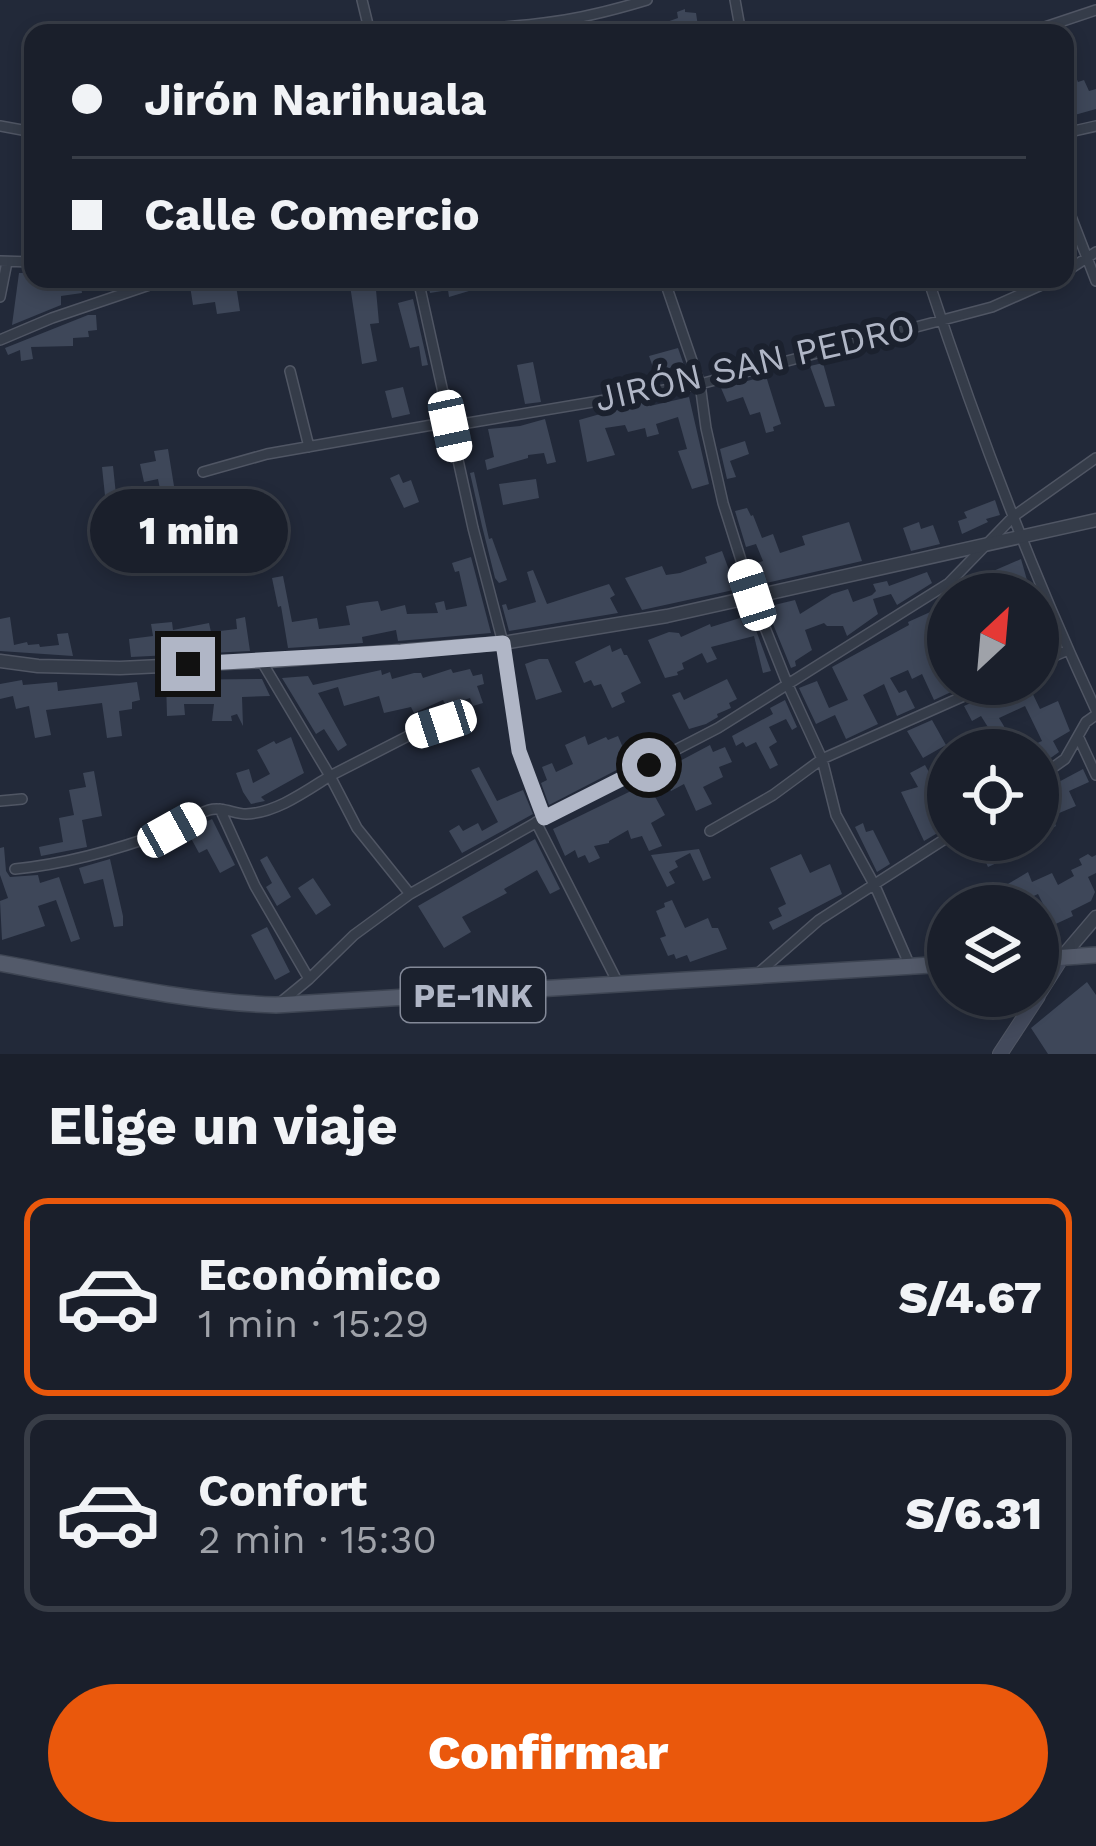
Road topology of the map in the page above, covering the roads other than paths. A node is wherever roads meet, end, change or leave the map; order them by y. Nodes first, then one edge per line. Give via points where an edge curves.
1 (647, 0) edge
2 (1096, 10) edge
3 (559, 24) edge
4 (1054, 24) edge
5 (1074, 220) edge
6 (1091, 255) edge
7 (4, 262) edge
8 (1096, 280) edge
9 (140, 288) edge
10 (420, 288) edge
11 (667, 288) edge
12 (931, 288) edge
13 (1034, 288) edge
14 (0, 297) edge
15 (941, 319) junction
16 (0, 340) edge
17 (290, 371) dead end
18 (700, 384) junction
19 (449, 424) junction
20 (309, 447) junction
21 (1096, 458) edge
22 (203, 472) dead end
23 (1014, 516) junction
24 (1096, 520) edge
25 (1023, 536) junction
26 (986, 543) junction
27 (752, 595) junction
28 (503, 643) junction
29 (1068, 650) junction
30 (1059, 654) edge
31 (261, 661) junction
32 (0, 662) edge
33 (787, 683) junction
34 (944, 705) edge
35 (1096, 713) edge
36 (441, 724) dead end
37 (1078, 736) junction
38 (822, 759) junction
39 (1059, 763) edge
40 (1096, 775) edge
41 (330, 776) junction
42 (22, 799) dead end
43 (0, 801) edge
44 (220, 809) junction
45 (540, 820) junction
46 (710, 831) dead end
47 (927, 851) edge
48 (15, 869) dead end
49 (874, 886) junction
50 (410, 894) junction
51 (1096, 917) edge
52 (1096, 955) edge
53 (1059, 957) edge
54 (1063, 957) junction
55 (0, 963) edge
56 (1059, 963) edge
57 (927, 965) edge
58 (910, 966) junction
59 (754, 976) junction
60 (309, 979) junction
61 (619, 985) junction
62 (277, 1005) junction
63 (1024, 1017) edge
64 (1000, 1054) edge

1 - 3 street
2 - 4 street
5 - 6 street
6 - 8 street
7 - 14 street
9 - 16 street
10 - 19 street
11 - 18 street
12 - 15 street
13 - 15 street, JIRÓN SAN PEDRO
15 - 18 street, JIRÓN SAN PEDRO
15 - 23 street
17 - 20 street
18 - 19 street, JIRÓN SAN PEDRO
18 - 27 street via 723,503
19 - 20 street, JIRÓN SAN PEDRO
19 - 28 street
20 - 22 street, JIRÓN SAN PEDRO
21 - 23 street
23 - 25 street
23 - 26 street
24 - 25 street
25 - 26 street
25 - 29 street
26 - 27 street
26 - 33 street via 949,583
27 - 28 street
27 - 33 street
28 - 31 street
28 - 45 street via 519,751
29 - 30 street
29 - 35 street
31 - 32 street via 120,668
31 - 41 street
33 - 38 street
33 - 45 street
34 - 38 street
35 - 37 street
36 - 41 street
37 - 39 street
37 - 40 street
38 - 46 street
38 - 49 street via 836,815
41 - 44 street via 260,812
41 - 50 street via 357,827
42 - 43 street
44 - 48 street via 60,864
44 - 60 street
45 - 50 street
45 - 61 street
47 - 49 street
49 - 58 street
49 - 59 street
50 - 60 street
51 - 54 street
52 - 54 main road
53 - 54 main road
54 - 56 main road
55 - 62 main road, PE-1NK via 152,993
57 - 58 main road, PE-1NK
58 - 59 main road, PE-1NK
59 - 61 main road, PE-1NK
60 - 62 street
61 - 62 main road, PE-1NK
63 - 64 main road

